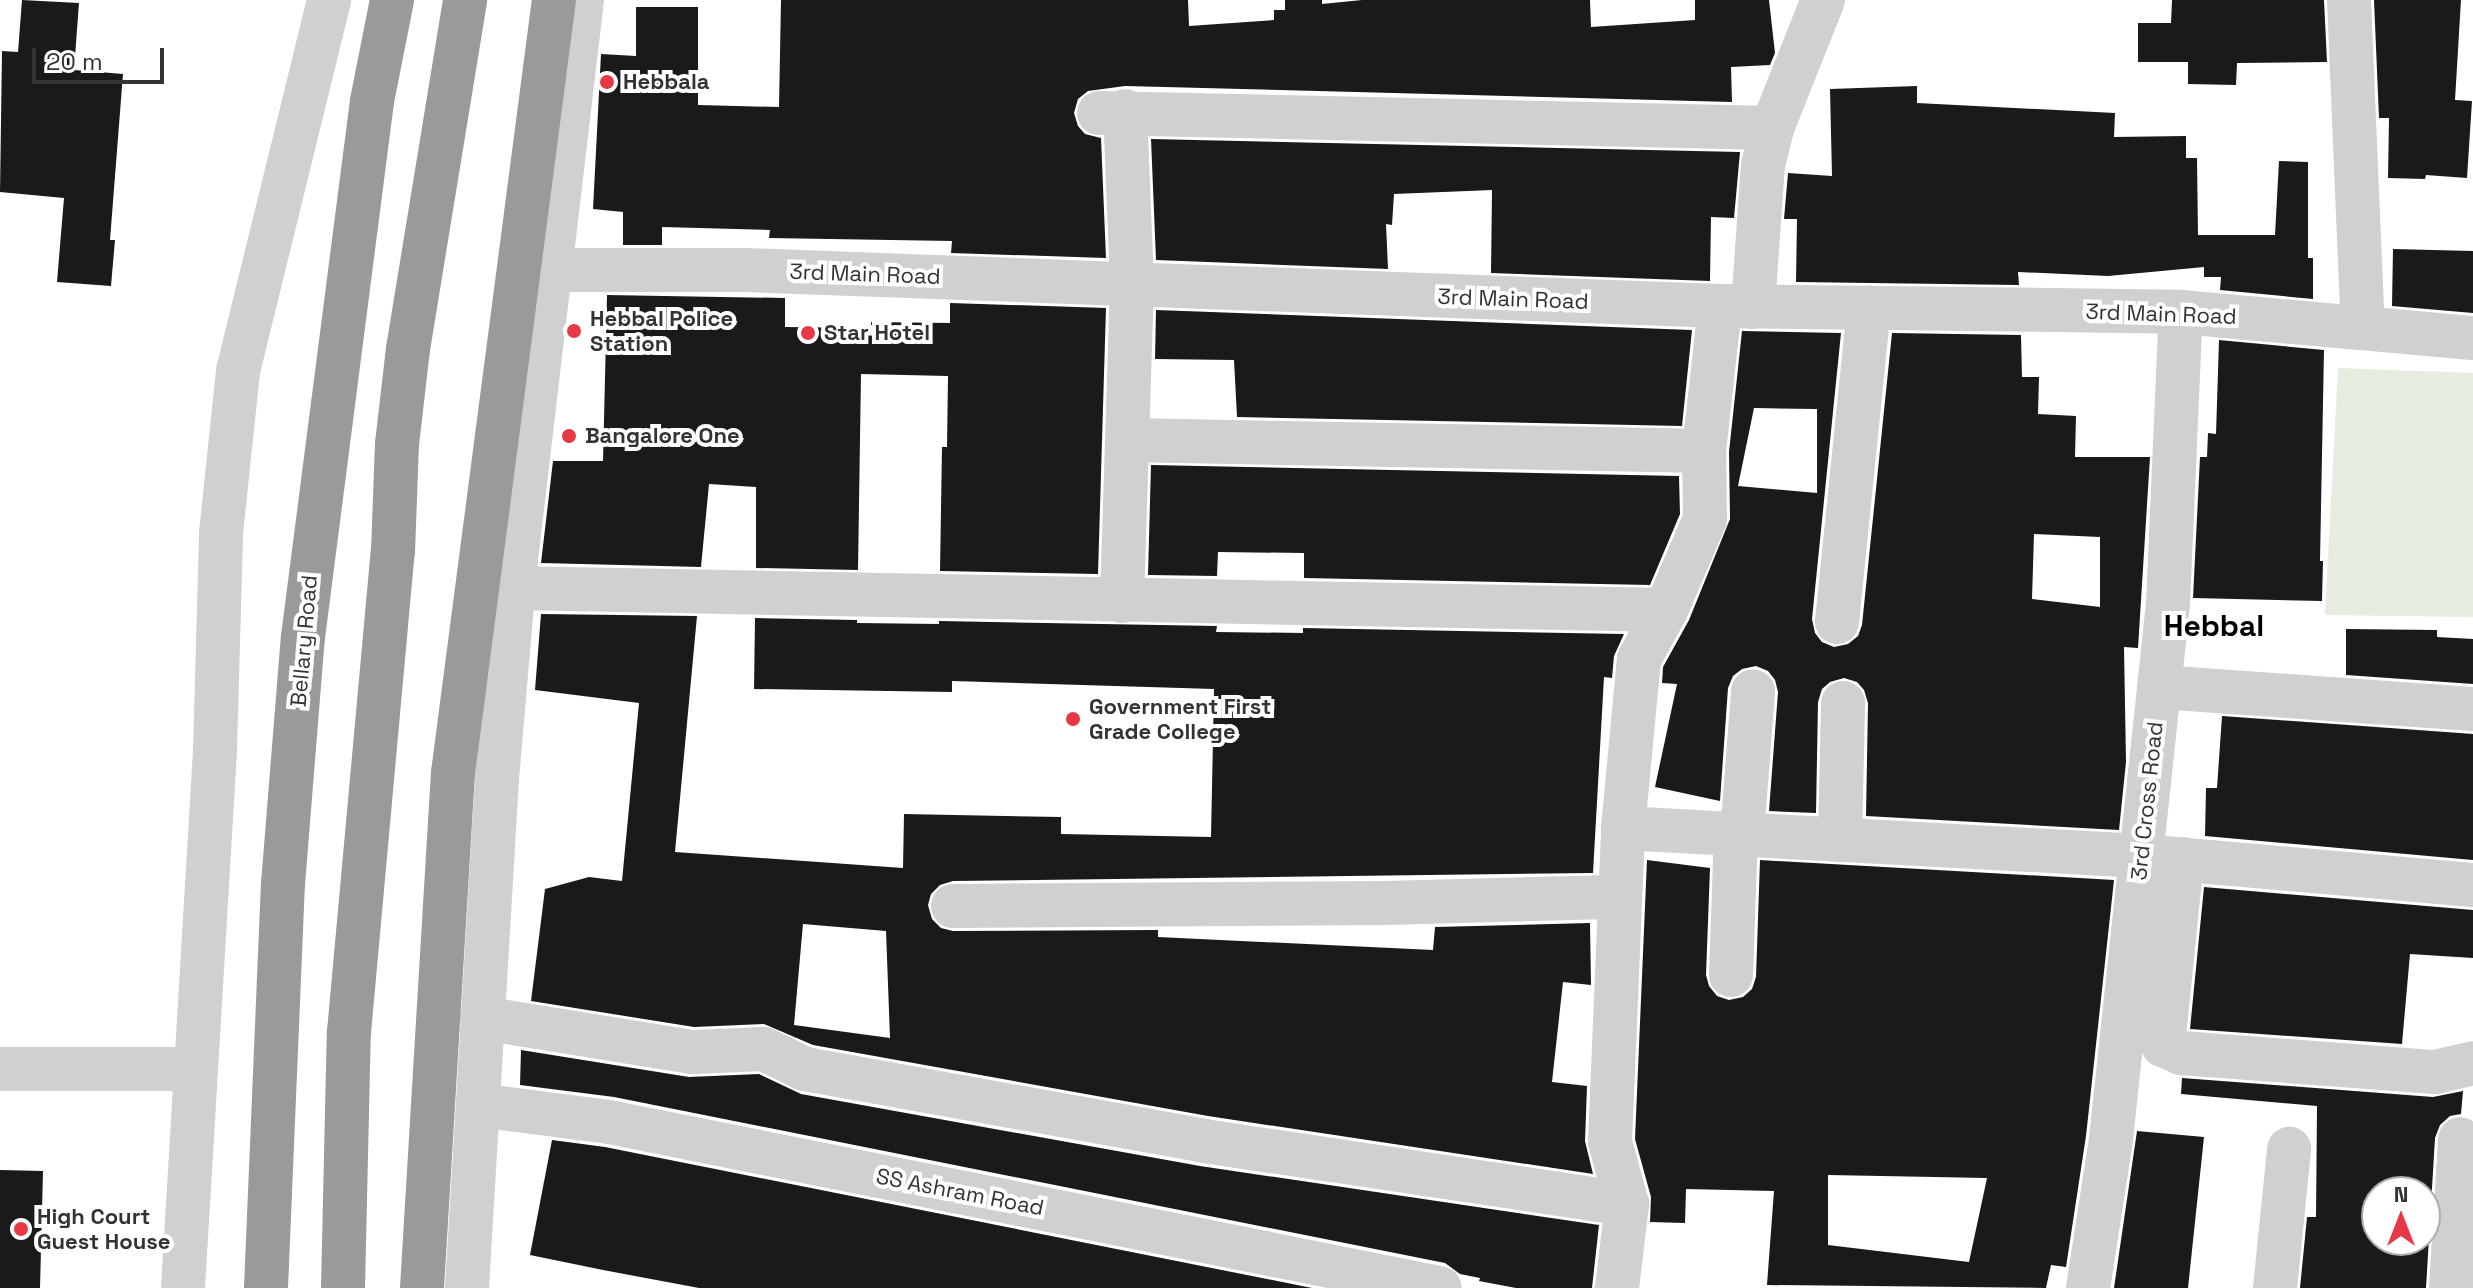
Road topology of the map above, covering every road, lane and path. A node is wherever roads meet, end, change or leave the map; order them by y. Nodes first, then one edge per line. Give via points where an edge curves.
1 (329, 0) edge
2 (392, 0) edge
3 (465, 0) edge
4 (1823, 0) edge
5 (2349, 0) edge
6 (573, 4) edge
7 (1772, 128) junction
8 (552, 270) junction
9 (1132, 284) junction
10 (1736, 306) junction
11 (1869, 308) junction
12 (2181, 312) junction
13 (2363, 328) junction
14 (2473, 338) edge
15 (1127, 440) junction
16 (1704, 451) junction
17 (514, 588) junction
18 (1122, 601) junction
19 (1666, 610) junction
20 (1837, 622) dead end
21 (2159, 687) junction
22 (1753, 691) dead end
23 (1843, 703) dead end
24 (2473, 709) edge
25 (1623, 828) junction
26 (1739, 835) junction
27 (1840, 840) junction
28 (2162, 858) junction
29 (2473, 885) edge
30 (1620, 897) junction
31 (953, 906) dead end
32 (1731, 975) dead end
33 (482, 1018) junction
34 (2473, 1063) edge
35 (0, 1069) edge
36 (196, 1069) junction
37 (478, 1105) junction
38 (2460, 1139) dead end
39 (2289, 1149) dead end
40 (1627, 1204) junction
41 (422, 1279) edge
42 (183, 1288) edge
43 (266, 1288) edge
44 (343, 1288) edge
45 (467, 1288) edge
46 (1440, 1288) edge
47 (1617, 1288) edge
48 (2088, 1288) edge
49 (2275, 1288) edge
50 (2451, 1288) edge

1 - 36 street via 242,345 224,502
2 - 43 highway, Bellary Road via 372,101 302,653 283,884
3 - 44 highway via 397,444 390,582 349,1032
4 - 7 street
5 - 13 street
6 - 8 street
6 - 41 highway via 453,773
7 - 9 street via 1112,112
7 - 10 street
8 - 9 street, 3rd Main Road via 745,270
8 - 17 street via 526,451
9 - 10 street, 3rd Main Road
9 - 15 street
10 - 11 street, 3rd Main Road
10 - 16 street
11 - 12 street, 3rd Main Road
11 - 20 street
12 - 13 street, 3rd Main Road
12 - 21 street, 3rd Cross Road via 2168,604
13 - 14 street, 3rd Main Road
15 - 16 street
15 - 18 street
16 - 19 street via 1705,519
17 - 18 street
17 - 33 street
18 - 19 street
19 - 25 street via 1639,659
21 - 24 street
21 - 28 street, 3rd Cross Road
22 - 26 street
23 - 27 street
25 - 26 street
25 - 30 street
26 - 27 street
26 - 32 street
27 - 28 street
28 - 29 street
28 - 34 street via 2163,1045 2181,1053 2435,1072
28 - 48 street, 3rd Cross Road
30 - 31 street
30 - 40 street via 1610,1142
33 - 37 street
33 - 40 street via 693,1052 764,1049 805,1069 1188,1139
35 - 36 street
36 - 42 street
37 - 45 street
37 - 46 street, SS Ashram Road via 609,1122
38 - 50 street
39 - 49 street
40 - 47 street

